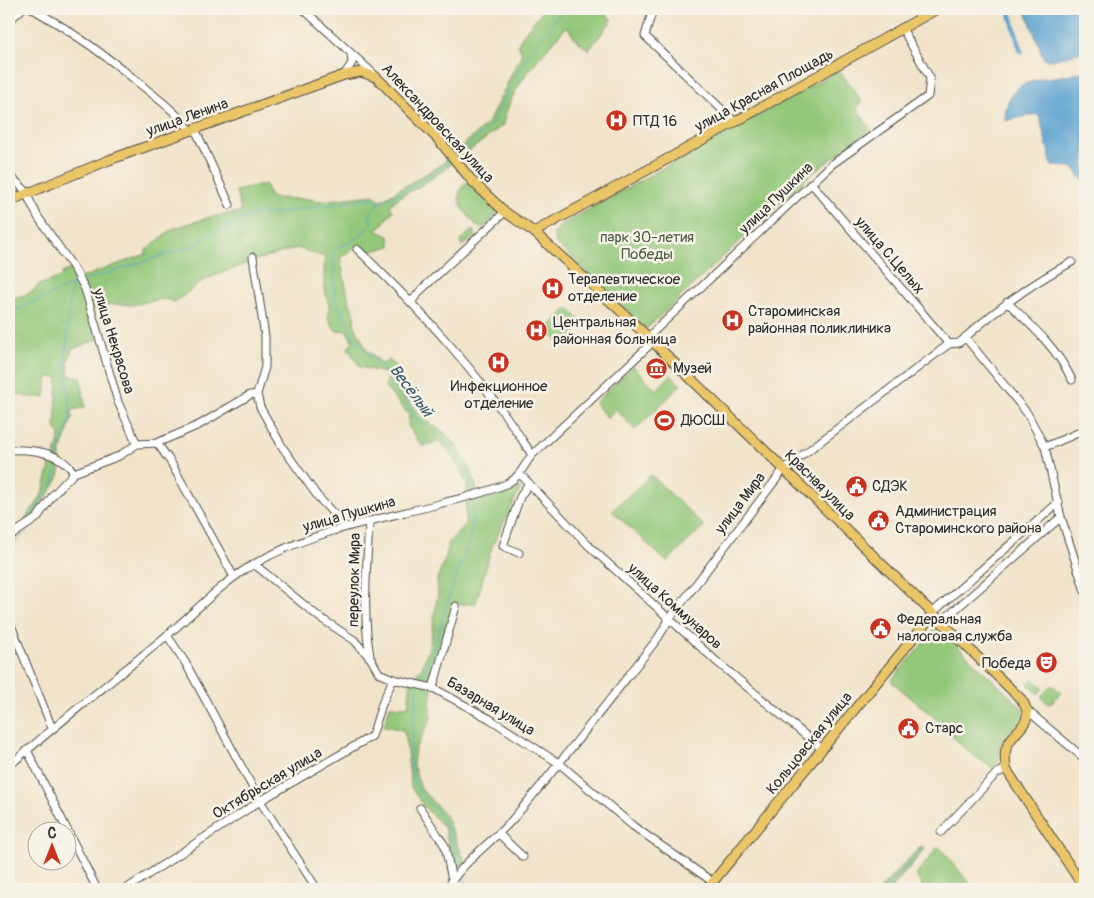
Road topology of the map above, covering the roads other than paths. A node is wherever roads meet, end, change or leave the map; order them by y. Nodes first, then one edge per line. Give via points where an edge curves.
1 (22, 9) edge
2 (33, 9) edge
3 (53, 9) edge
4 (303, 9) edge
5 (653, 9) edge
6 (916, 9) edge
7 (937, 9) edge
8 (48, 17) junction
9 (920, 18) junction
10 (9, 21) edge
11 (902, 28) junction
12 (351, 53) junction
13 (344, 74) junction
14 (376, 77) junction
15 (736, 122) junction
16 (192, 129) junction
17 (9, 174) edge
18 (810, 183) junction
19 (27, 193) junction
20 (9, 202) edge
21 (230, 205) dead end
22 (505, 212) junction
23 (534, 232) junction
24 (357, 249) dead end
25 (253, 257) dead end
26 (1072, 262) dead end
27 (412, 301) junction
28 (1007, 302) junction
29 (965, 337) junction
30 (651, 340) junction
31 (949, 344) junction
32 (1072, 380) dead end
33 (257, 394) junction
34 (1085, 430) edge
35 (157, 443) junction
36 (137, 444) junction
37 (1045, 447) junction
38 (9, 450) edge
39 (532, 455) junction
40 (784, 469) junction
41 (74, 473) junction
42 (520, 474) junction
43 (530, 483) junction
44 (1059, 502) junction
45 (1061, 516) junction
46 (369, 522) junction
47 (345, 526) junction
48 (9, 537) edge
49 (519, 553) dead end
50 (254, 564) junction
51 (234, 576) junction
52 (970, 580) junction
53 (978, 589) junction
54 (1085, 591) edge
55 (456, 606) dead end
56 (933, 614) junction
57 (670, 618) junction
58 (9, 620) edge
59 (941, 622) junction
60 (167, 636) junction
61 (367, 638) junction
62 (358, 644) junction
63 (371, 659) junction
64 (393, 679) junction
65 (430, 687) junction
66 (1028, 711) junction
67 (52, 728) junction
68 (822, 749) junction
69 (27, 750) junction
70 (1085, 759) edge
71 (560, 764) junction
72 (9, 766) edge
73 (1006, 769) junction
74 (260, 801) junction
75 (420, 808) dead end
76 (941, 832) dead end
77 (499, 834) junction
78 (523, 857) dead end
79 (452, 880) junction
80 (710, 886) edge
81 (97, 889) edge
82 (126, 889) edge
83 (317, 889) edge
84 (447, 889) edge
85 (1085, 889) edge

1 - 10 street
2 - 8 street
3 - 8 street
4 - 12 street, Александровская улица
5 - 15 street via 645,36
6 - 9 street
7 - 9 main road, улица Красная Площадь
8 - 16 street via 113,61
9 - 11 main road, улица Красная Площадь
11 - 15 main road, улица Красная Площадь
11 - 18 street, улица Пушкина via 928,73 931,90 925,100
12 - 13 street via 352,63
12 - 14 street, Александровская улица
13 - 14 main road, улица Ленина via 361,72
13 - 16 main road, улица Ленина
14 - 22 main road, Александровская улица
15 - 23 main road, улица Красная Площадь
16 - 19 main road, улица Ленина
16 - 21 street
17 - 19 street, улица Некрасова
18 - 30 street, улица Пушкина
18 - 31 street, улица С.Целых
19 - 20 main road, улица Ленина
19 - 36 street, улица Некрасова via 50,236 85,289 118,402
22 - 23 main road, Александровская улица
22 - 27 street
23 - 30 main road, Красная улица
24 - 27 street
25 - 33 street via 265,337 265,367
26 - 28 street, улица Мира
27 - 39 street via 506,414
28 - 29 street, улица Мира
28 - 32 street via 1053,347
29 - 31 street, улица Мира via 959,343
29 - 37 street via 1027,413
30 - 39 street, улица Пушкина
30 - 40 main road, Красная улица
31 - 40 street, улица Мира
33 - 35 street
33 - 47 street via 264,416 283,448 318,497
34 - 37 street
35 - 36 street
35 - 51 street
36 - 41 street via 119,456
37 - 44 street
38 - 41 street via 37,451 57,458 67,463
39 - 42 street, улица Пушкина
40 - 56 main road, Красная улица
40 - 57 street, улица Мира
41 - 48 street via 37,518
42 - 43 street, улица Коммунаров
42 - 46 street, улица Пушкина via 473,495
43 - 49 street via 520,497 503,546
43 - 57 street, улица Коммунаров via 578,536
44 - 45 street
44 - 52 street, Кольцовская улица
45 - 53 street
45 - 54 street
46 - 47 street, улица Пушкина
46 - 61 street, переулок Мира
47 - 50 street, улица Пушкина via 285,548
50 - 51 street, улица Пушкина
50 - 62 street, Базарная улица
51 - 60 street, улица Пушкина
52 - 53 street
52 - 56 street, Кольцовская улица
53 - 59 street
55 - 65 street
56 - 59 main road, Красная улица
56 - 68 main road, Кольцовская улица
57 - 68 street, улица Коммунаров via 716,661
57 - 71 street, улица Мира
58 - 67 street
59 - 66 main road, Красная улица via 1021,699
60 - 67 street, улица Пушкина
60 - 74 street via 186,662
61 - 62 street, переулок Мира via 365,643
61 - 63 street, переулок Мира
62 - 63 street, Базарная улица
63 - 64 street, Базарная улица via 379,673
64 - 65 street, Базарная улица
64 - 74 street, Октябрьская улица via 372,736
65 - 71 street, Базарная улица via 490,719
66 - 70 street, Красная улица
66 - 73 main road via 1024,725 1005,750
67 - 69 street, улица Пушкина
68 - 80 main road, Кольцовская улица
69 - 72 street, улица Пушкина
69 - 81 street
71 - 77 street, улица Мира
71 - 80 street, Базарная улица
73 - 76 street via 996,774
73 - 85 main road
74 - 82 street, Октябрьская улица
74 - 83 street
75 - 79 street via 445,846
77 - 78 street
77 - 79 street, улица Мира
79 - 84 street, улица Мира

